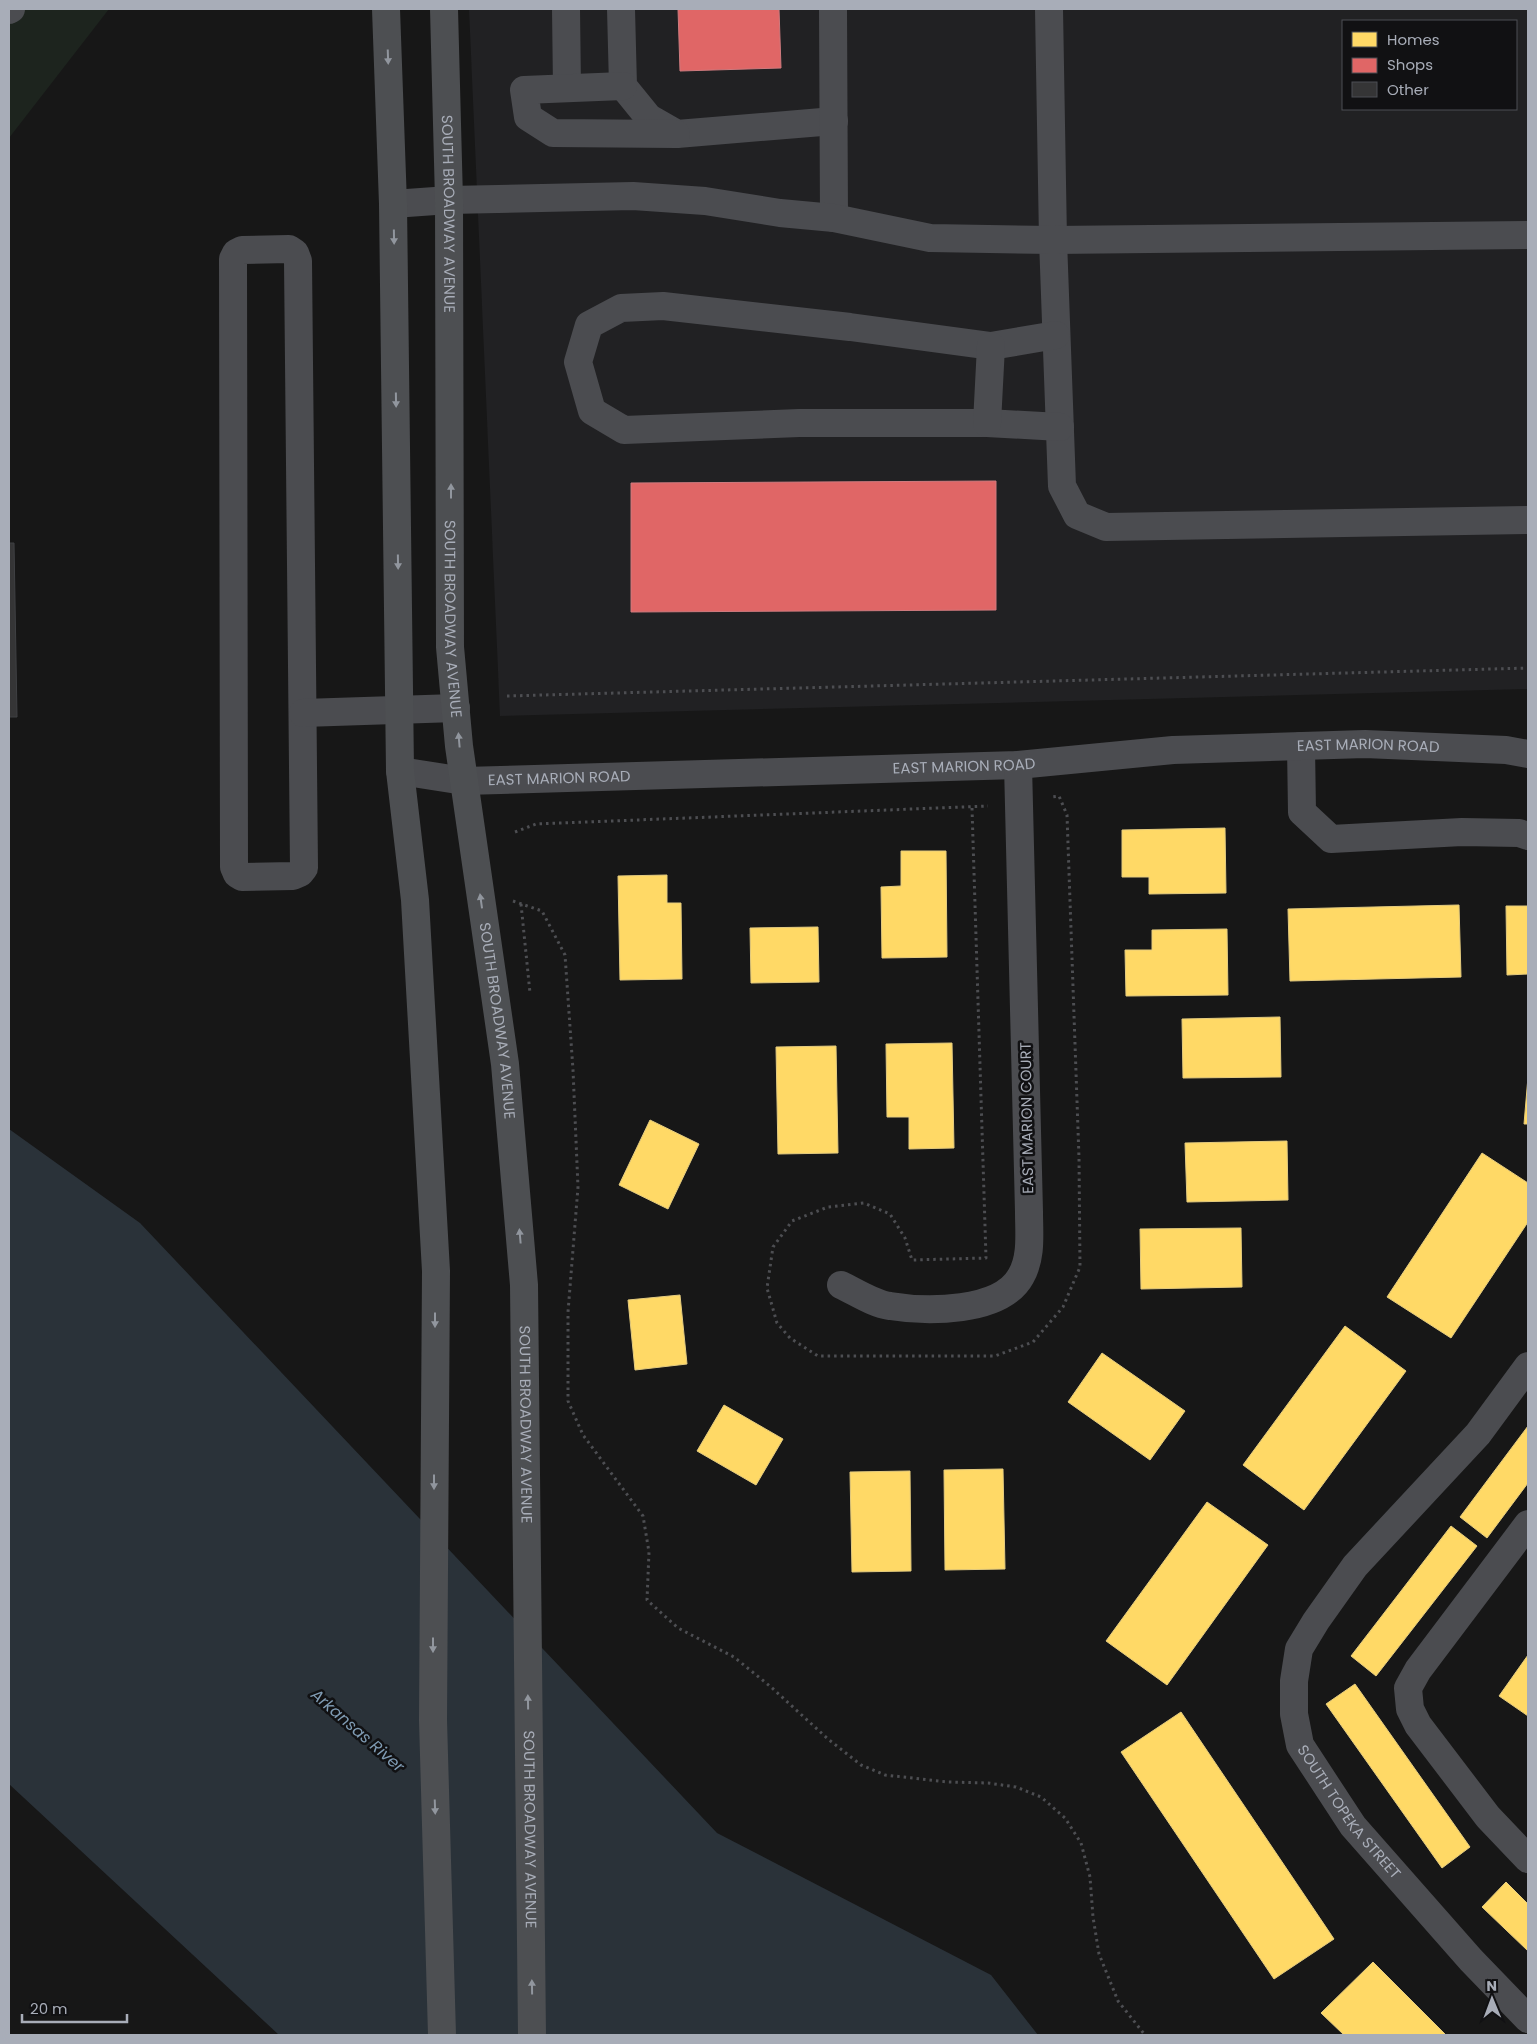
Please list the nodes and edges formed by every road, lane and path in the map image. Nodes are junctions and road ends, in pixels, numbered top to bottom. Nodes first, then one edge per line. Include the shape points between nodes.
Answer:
1 (386, 9) edge
2 (444, 9) edge
3 (566, 9) edge
4 (621, 9) edge
5 (834, 9) edge
6 (1049, 9) edge
7 (623, 86) junction
8 (567, 88) junction
9 (834, 121) junction
10 (677, 134) junction
11 (449, 200) junction
12 (393, 204) junction
13 (834, 218) junction
14 (1528, 235) edge
15 (1053, 240) junction
16 (1056, 335) junction
17 (991, 346) junction
18 (987, 424) junction
19 (1060, 427) junction
20 (1528, 520) edge
21 (1528, 668) edge
22 (507, 696) dead end
23 (456, 708) junction
24 (399, 710) junction
25 (303, 714) junction
26 (1301, 746) junction
27 (1528, 754) edge
28 (1018, 765) junction
29 (400, 771) junction
30 (464, 781) junction
31 (1019, 802) junction
32 (972, 808) junction
33 (515, 832) dead end
34 (1528, 836) edge
35 (521, 904) dead end
36 (841, 1285) dead end
37 (1528, 1366) edge
38 (1528, 1524) edge
39 (1528, 1859) edge
40 (1528, 2019) edge
41 (442, 2035) edge
42 (532, 2035) edge
43 (1145, 2035) edge

1 -> 12 main road
2 - 11 main road, SOUTH BROADWAY AVENUE
3 - 8 street
4 - 7 street
5 - 9 street
6 - 15 street
7 - 8 street
7 - 10 street via 649,118
8 - 10 street via 524,90 528,117 553,133
9 - 10 street
9 - 13 street
11 - 12 street
11 - 13 street via 633,196 706,201
23 -> 11 main road, SOUTH BROADWAY AVENUE via 450,647
12 -> 24 main road
13 - 15 street via 930,238
14 - 15 street
15 - 16 street
16 - 17 street
16 - 19 street
17 - 18 street
17 - 18 street via 663,306 621,308 589,325 578,362 592,411 624,430 800,423
18 - 19 street
19 - 20 street via 1062,486 1077,515 1106,527
21 - 22 path
23 - 24 street
30 -> 23 main road, SOUTH BROADWAY AVENUE
24 - 25 street
24 - 29 main road
25 - 25 street via 298,261 289,249 242,250 233,259 234,867 242,877 293,876 304,868
26 - 27 street, EAST MARION ROAD via 1365,744 1506,750
26 - 28 street, EAST MARION ROAD via 1173,750
26 - 34 street via 1302,812 1331,839 1462,832
28 - 30 street, EAST MARION ROAD
28 - 31 street, EAST MARION COURT
29 - 30 street, EAST MARION ROAD
29 -> 41 main road via 415,900 436,1271 433,1720
42 -> 30 main road, SOUTH BROADWAY AVENUE via 524,1285 504,1064
31 - 32 path
31 - 32 path via 1059,796 1067,815 1080,1267 1063,1307 1033,1342 995,1356 818,1356 790,1338 777,1323 767,1288 772,1247 792,1221 828,1207 864,1203 890,1214 905,1238 912,1260 986,1258
31 - 36 street, EAST MARION COURT via 1029,1212 1029,1255 1021,1277 1003,1295 985,1303 933,1310 888,1306
32 - 33 path via 536,824
35 - 43 path via 542,911 565,955 578,1186 568,1312 568,1400 584,1435 642,1516 649,1552 647,1600 678,1628 734,1657 828,1740 862,1765 885,1775 988,1783 1016,1787 1041,1796 1065,1818 1081,1843 1090,1878 1099,1954 1118,2001
37 - 40 street, SOUTH TOPEKA STREET via 1478,1434 1355,1566 1299,1650 1294,1680 1294,1714 1300,1745 1352,1826
38 - 39 street via 1418,1670 1408,1688 1410,1709 1418,1724 1488,1817

